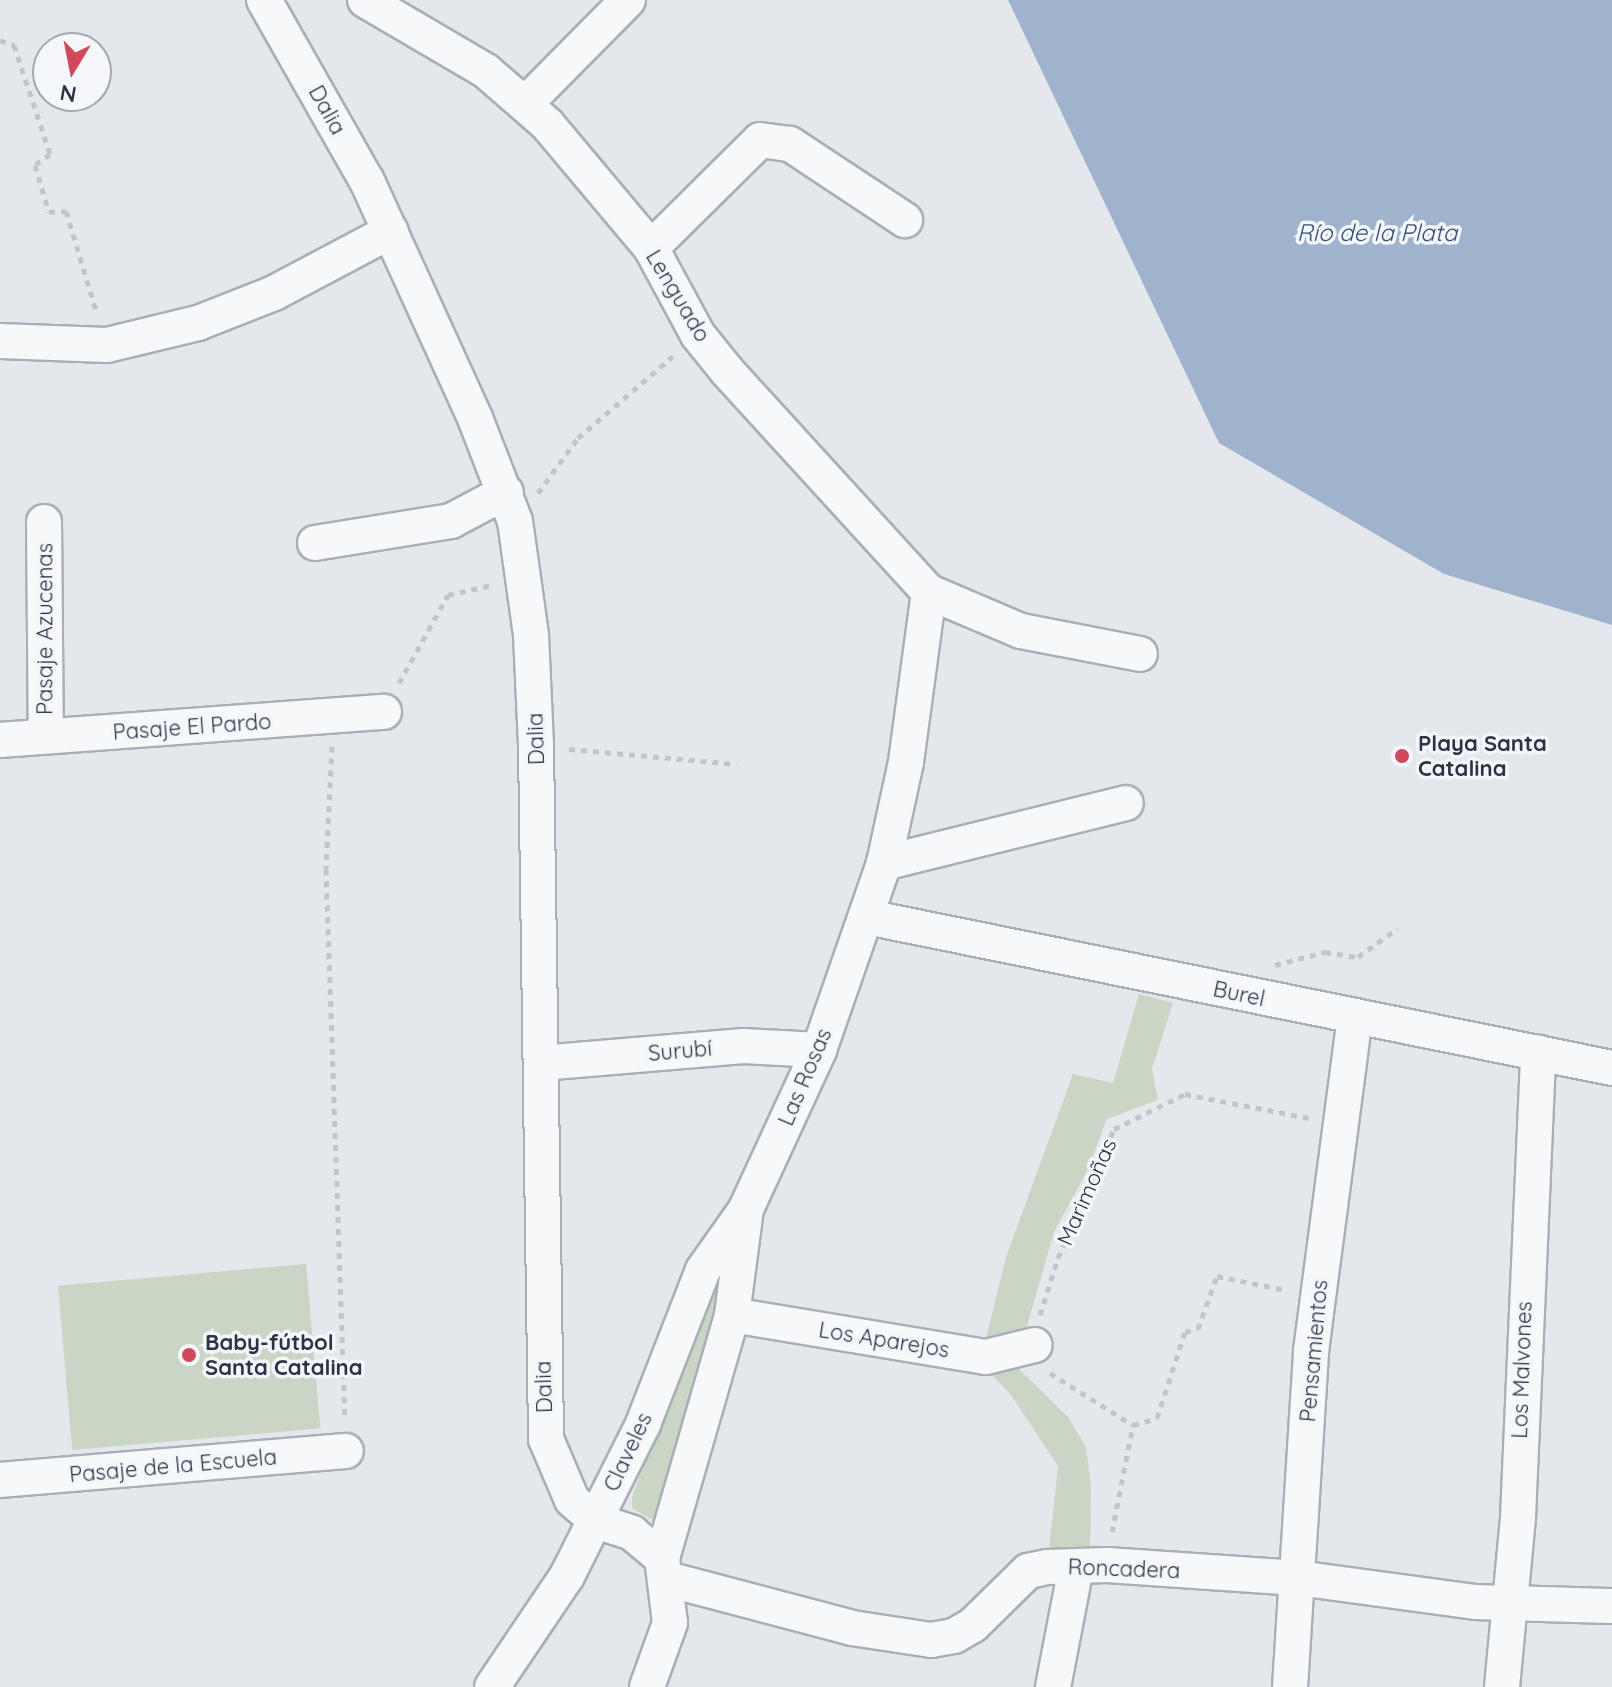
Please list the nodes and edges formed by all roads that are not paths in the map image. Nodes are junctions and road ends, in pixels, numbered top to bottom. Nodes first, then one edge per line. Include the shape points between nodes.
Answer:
1 (264, 0) edge
2 (365, 0) edge
3 (628, 0) edge
4 (526, 103) junction
5 (905, 220) dead end
6 (391, 231) junction
7 (651, 248) junction
8 (0, 341) edge
9 (511, 506) junction
10 (44, 522) dead end
11 (315, 543) dead end
12 (929, 592) junction
13 (1140, 654) dead end
14 (384, 712) road end
15 (46, 736) junction
16 (0, 740) edge
17 (1126, 803) dead end
18 (884, 863) junction
19 (867, 917) junction
20 (1355, 1018) junction
21 (819, 1050) junction
22 (1538, 1052) junction
23 (541, 1063) junction
24 (1612, 1068) edge
25 (746, 1209) junction
26 (732, 1315) junction
27 (1035, 1345) road end
28 (346, 1451) road end
29 (0, 1480) edge
30 (596, 1521) junction
31 (1076, 1567) junction
32 (664, 1568) junction
33 (1298, 1578) junction
34 (1512, 1605) junction
35 (1612, 1606) edge
36 (492, 1687) edge
37 (647, 1687) edge
38 (1053, 1687) edge
39 (1290, 1687) edge
40 (1502, 1687) edge

1 - 6 street, Dalia
2 - 4 street, Lenguado via 486,71
3 - 4 street
4 - 7 street, Lenguado
5 - 7 street via 790,144 760,140
6 - 8 street via 233,310 107,345
6 - 9 street, Dalia
7 - 12 street, Lenguado via 698,335
9 - 11 street
9 - 23 street, Dalia via 525,578 536,746
10 - 15 street, Pasaje Azucenas
12 - 13 street via 1021,631
12 - 18 street, Las Rosas via 906,762
14 - 15 street, Pasaje El Pardo
15 - 16 street, Pasaje El Pardo
17 - 18 street
18 - 19 street, Las Rosas
19 - 20 street, Burel
19 - 21 street, Las Rosas
20 - 22 street, Burel
20 - 33 street, Pensamientos via 1318,1296
21 - 23 street, Surubí via 743,1046
21 - 25 street, Las Rosas
22 - 24 street, Burel
22 - 34 street, Los Malvones
23 - 30 street, Dalia via 546,1439 561,1484
25 - 26 street, Las Rosas
25 - 30 street, Claveles via 703,1270 643,1424
26 - 27 street, Los Aparejos via 986,1357
26 - 32 street, Las Rosas
28 - 29 street, Pasaje de la Escuela
30 - 32 street via 632,1533
30 - 36 street, Claveles via 567,1576
31 - 32 street, Roncadera via 1028,1571 973,1625 931,1640 852,1628
31 - 33 street, Roncadera
31 - 38 street
32 - 37 street, Las Rosas via 670,1623
33 - 34 street, Roncadera
33 - 39 street, Pensamientos
34 - 35 street, Roncadera
34 - 40 street, Los Malvones

